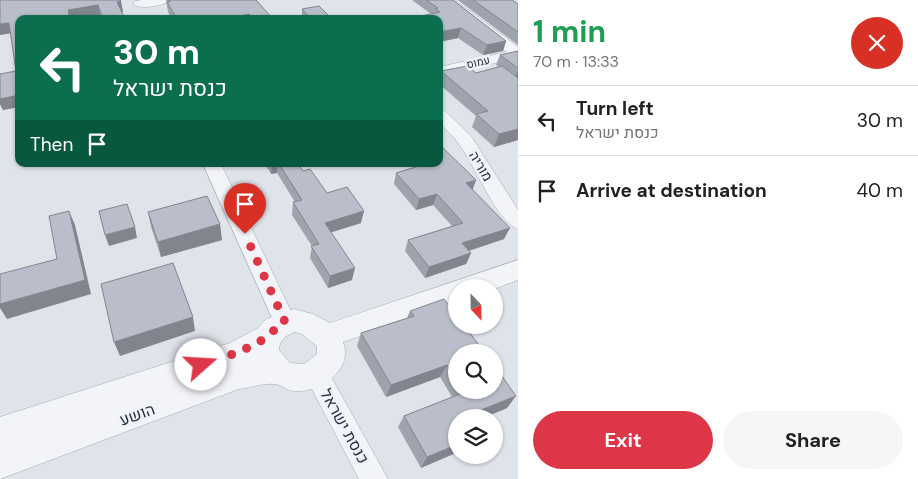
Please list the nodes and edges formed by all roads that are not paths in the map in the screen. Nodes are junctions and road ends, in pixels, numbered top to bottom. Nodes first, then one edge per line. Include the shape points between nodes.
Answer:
1 (165, 0) edge
2 (447, 0) edge
3 (138, 2) edge
4 (144, 15) edge
5 (518, 53) edge
6 (443, 70) edge
7 (443, 118) edge
8 (213, 167) edge
9 (518, 222) edge
10 (518, 270) edge
11 (492, 279) edge
12 (448, 294) edge
13 (276, 330) junction
14 (326, 336) junction
15 (276, 370) junction
16 (316, 374) junction
17 (0, 434) edge
18 (0, 464) edge
19 (374, 479) edge

1 - 3 street
2 - 5 street
3 - 4 street
5 - 6 street, עמוס
7 - 9 street, מוריה via 465,140
8 - 13 street
10 - 11 street
12 - 14 street
13 - 14 street via 294,320 312,324
13 - 15 street via 265,346 266,355
13 - 17 street, הושע via 238,353
14 - 16 street via 330,344 329,361
15 - 16 street via 296,378
15 - 18 street, הושע via 239,376
16 - 19 street, כנסת ישראל

